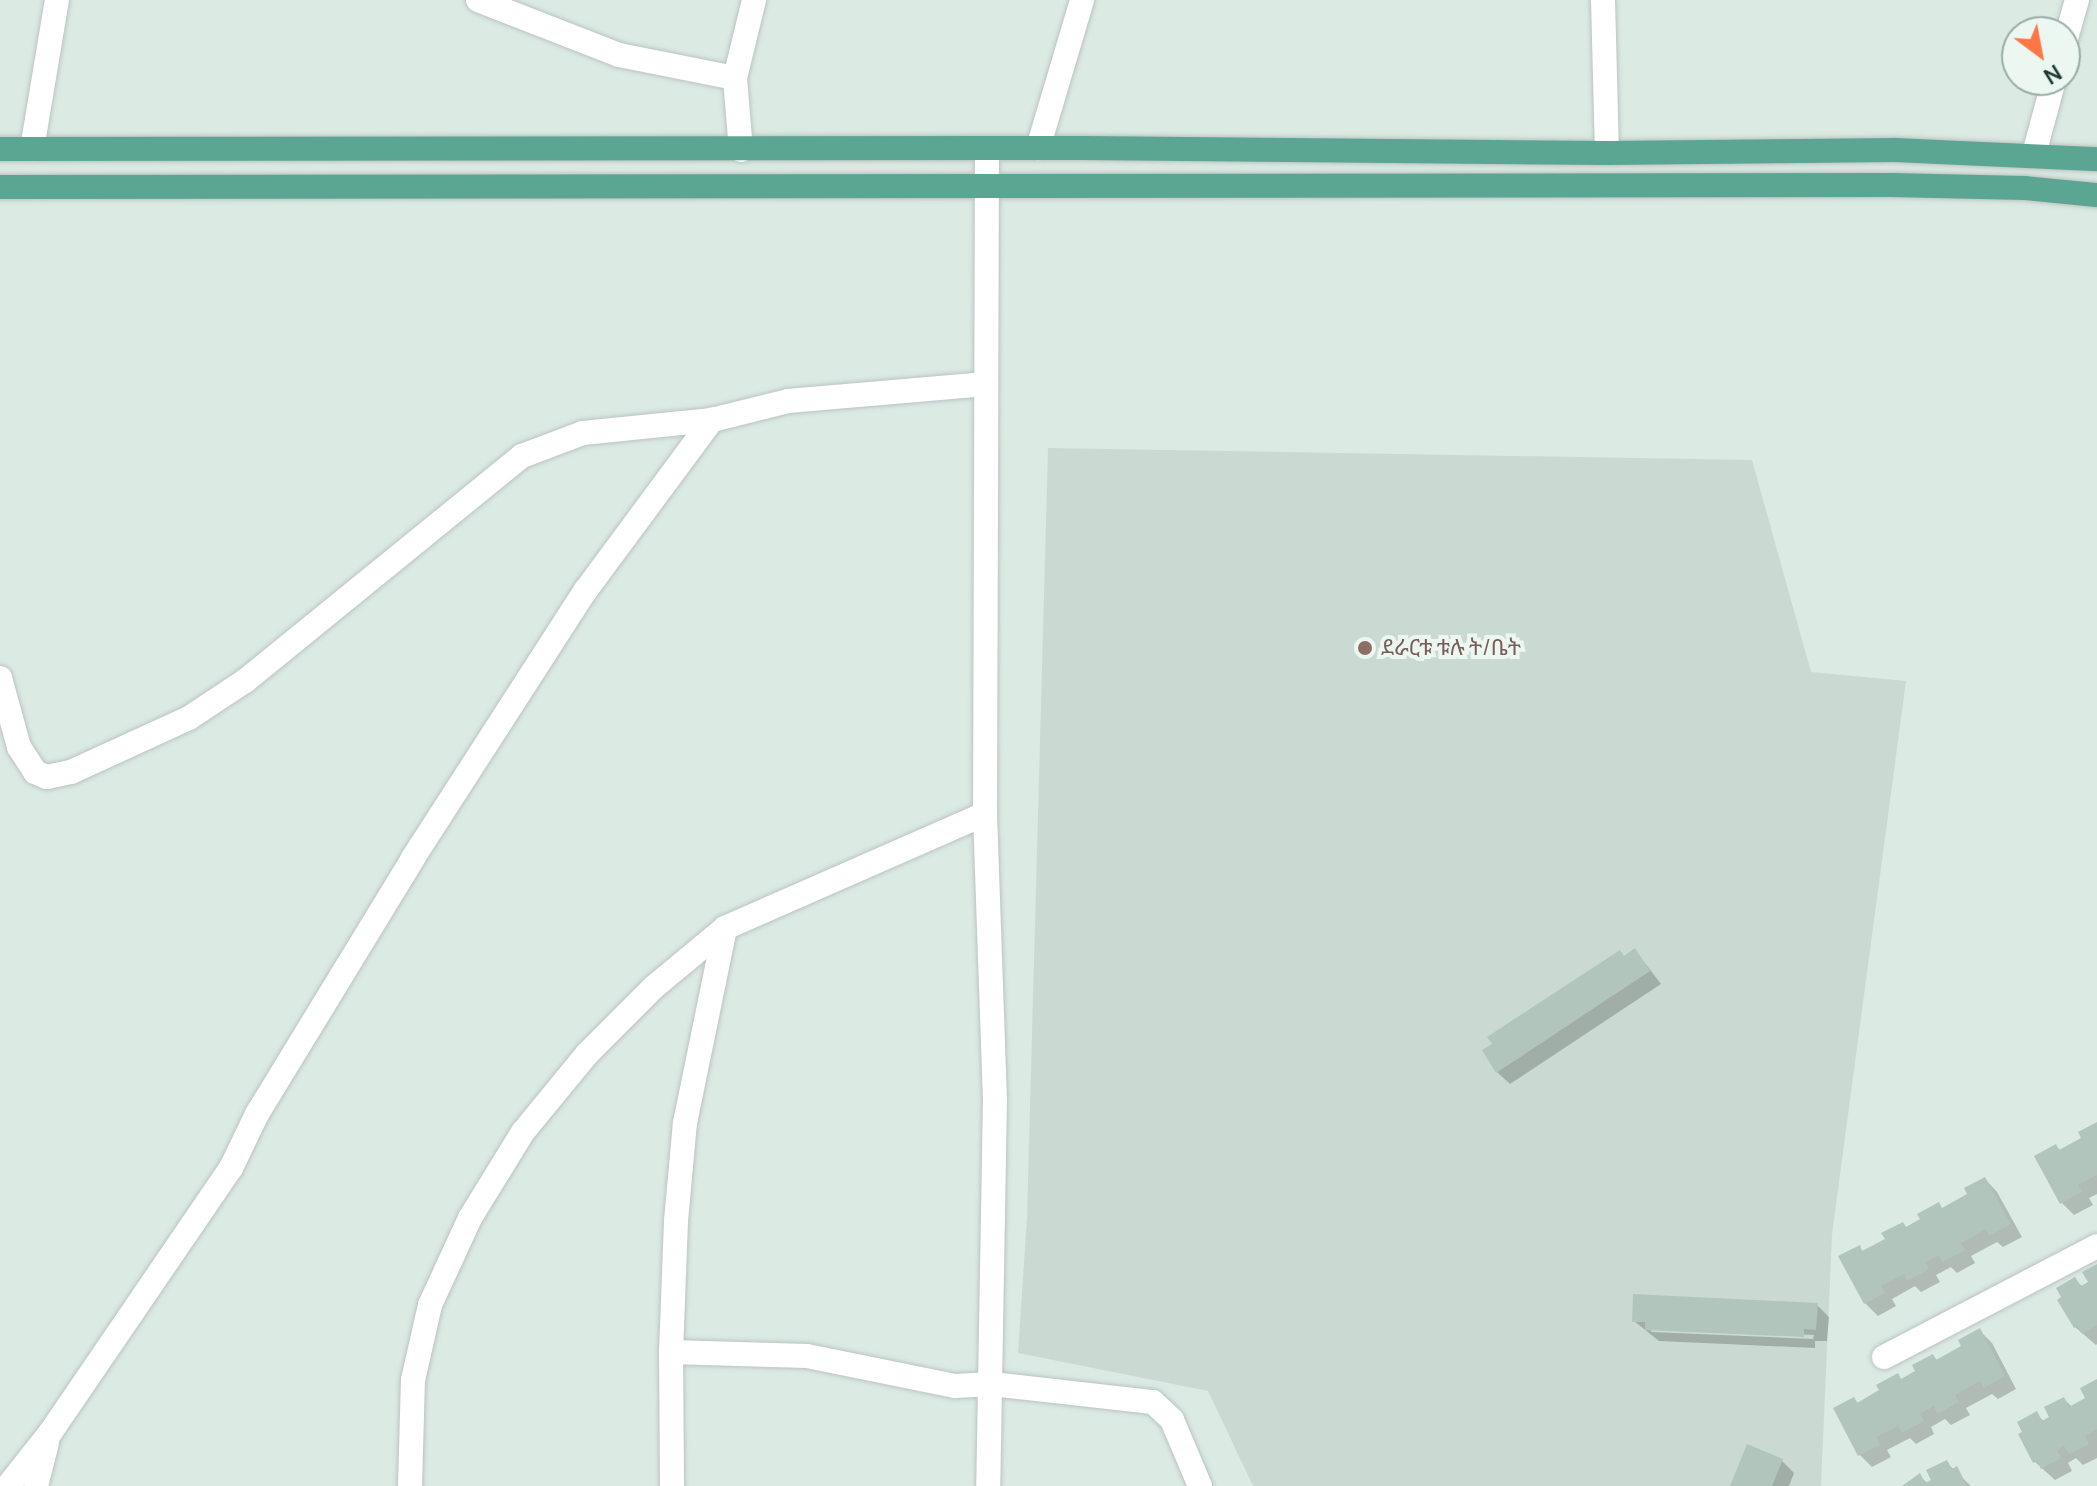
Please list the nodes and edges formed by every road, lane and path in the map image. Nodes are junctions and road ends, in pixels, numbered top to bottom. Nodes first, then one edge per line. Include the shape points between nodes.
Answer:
1 (57, 0) edge
2 (478, 0) edge
3 (754, 0) edge
4 (1082, 0) edge
5 (1603, 0) edge
6 (735, 78) junction
7 (2050, 96) edge
8 (987, 148) junction
9 (1038, 148) junction
10 (0, 149) edge
11 (32, 149) junction
12 (741, 150) junction
13 (1607, 153) junction
14 (2034, 154) junction
15 (2097, 159) edge
16 (989, 185) junction
17 (0, 187) edge
18 (2097, 195) edge
19 (986, 384) junction
20 (712, 420) junction
21 (0, 678) edge
22 (10, 751) edge
23 (985, 814) junction
24 (725, 928) junction
25 (2097, 1246) edge
26 (671, 1352) junction
27 (1884, 1357) dead end
28 (992, 1384) junction
29 (50, 1433) junction
30 (8, 1486) edge
31 (36, 1486) edge
32 (410, 1486) edge
33 (672, 1486) edge
34 (988, 1486) edge
35 (1200, 1486) edge

1 - 11 street
2 - 6 street via 619,55
3 - 6 street
4 - 9 street
5 - 13 street
6 - 12 street
7 - 14 street
8 - 9 main road
8 - 12 main road
8 - 16 street
9 - 13 main road
10 - 11 main road
11 - 12 main road
13 - 14 main road
14 - 15 main road
16 - 17 main road
16 - 18 main road via 1891,185
16 - 19 street
19 - 20 street via 788,401
19 - 23 street
20 - 22 street via 583,433 522,456 245,681 189,718 71,772 47,777
20 - 29 street via 586,590 413,858 257,1114 231,1168
21 - 22 street
23 - 24 street
23 - 28 street via 995,1099
24 - 26 street via 685,1123
24 - 32 street via 654,987 587,1054 523,1132 470,1218 430,1305 413,1380
25 - 27 street
26 - 28 street via 807,1356 945,1384
26 - 33 street
28 - 34 street
28 - 35 street via 1153,1402 1172,1420
29 - 30 street
29 - 31 street

